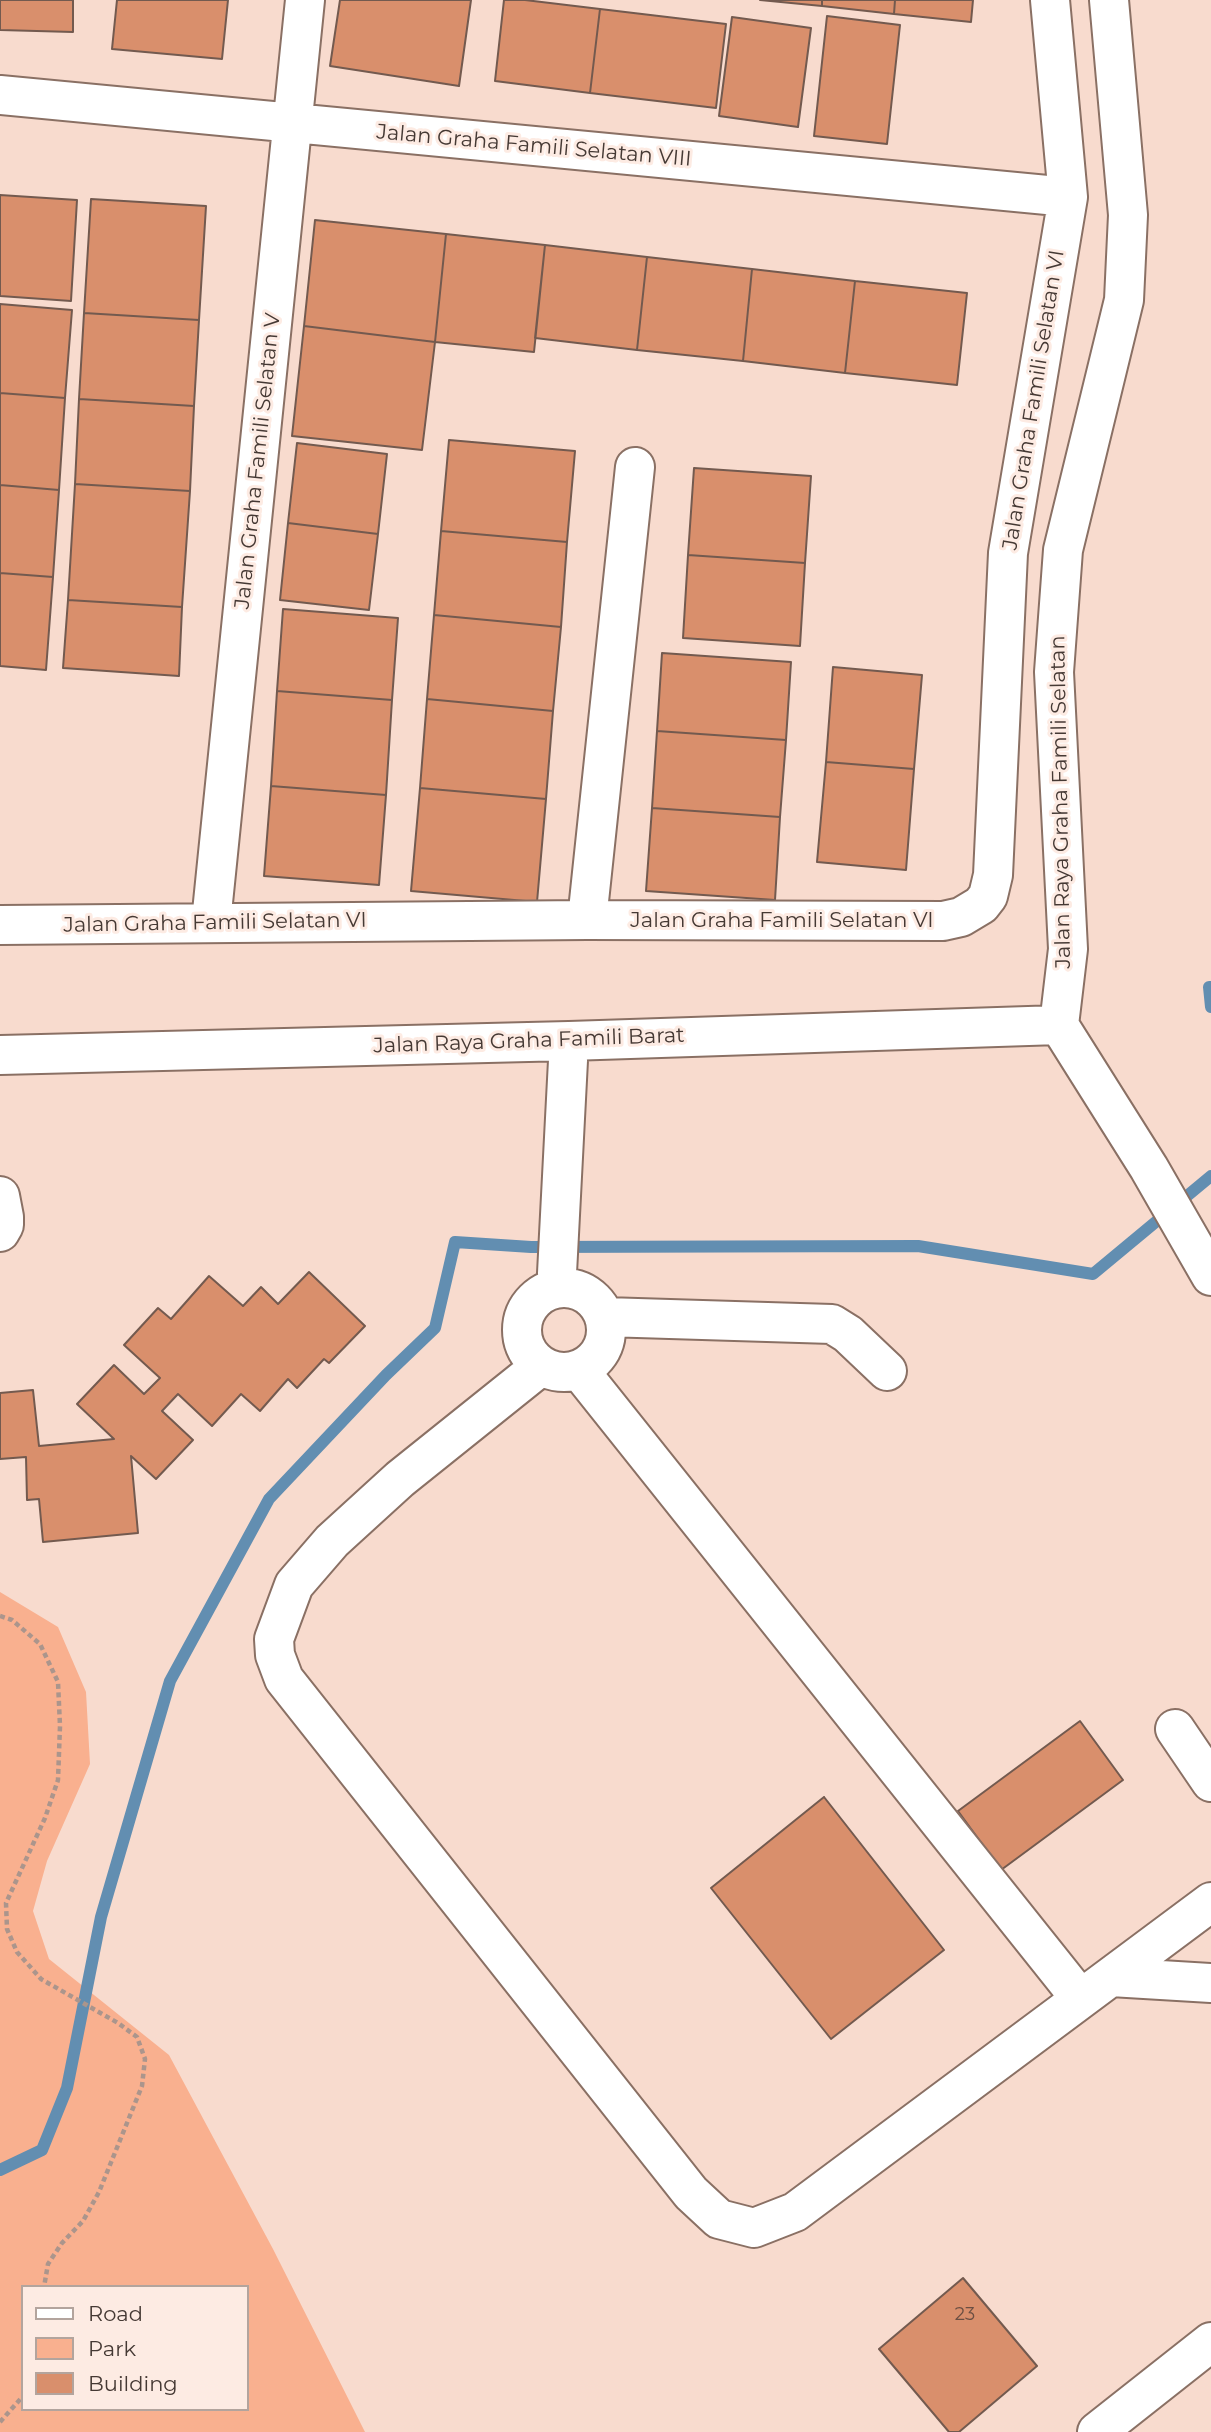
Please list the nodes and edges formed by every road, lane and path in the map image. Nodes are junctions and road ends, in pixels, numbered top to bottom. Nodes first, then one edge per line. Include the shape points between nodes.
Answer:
1 (305, 0) edge
2 (1050, 0) edge
3 (1109, 0) edge
4 (0, 95) edge
5 (292, 123) junction
6 (1068, 197) junction
7 (635, 467) dead end
8 (587, 920) junction
9 (211, 922) junction
10 (0, 925) edge
11 (1059, 1025) junction
12 (569, 1041) junction
13 (0, 1055) edge
14 (0, 1196) edge
15 (0, 1232) edge
16 (1207, 1267) edge
17 (558, 1280) junction
18 (605, 1317) junction
19 (541, 1366) junction
20 (579, 1370) junction
21 (887, 1371) dead end
22 (0, 1616) edge
23 (1175, 1729) dead end
24 (1211, 1782) edge
25 (1211, 1902) edge
26 (1211, 1983) edge
27 (1096, 1987) junction
28 (44, 2285) edge
29 (1211, 2342) edge
30 (21, 2398) edge
31 (0, 2422) edge
32 (1097, 2432) edge

1 - 5 street, Jalan Graha Famili Selatan V
2 - 6 street, Jalan Graha Famili Selatan VI
3 - 11 street, Jalan Raya Graha Famili Selatan via 1128,215 1124,300 1063,550 1055,672 1068,949
4 - 5 street, Jalan Graha Famili Selatan VIII
5 - 6 street, Jalan Graha Famili Selatan VIII
5 - 9 street, Jalan Graha Famili Selatan V
6 - 8 street, Jalan Graha Famili Selatan VI via 1008,553 993,874 988,896 961,917 943,921
7 - 8 street
8 - 9 street, Jalan Graha Famili Selatan VI
9 - 10 street, Jalan Graha Famili Selatan VI
11 - 12 street, Jalan Raya Graha Famili Barat
11 - 16 street
12 - 13 street, Jalan Raya Graha Famili Barat
12 - 17 street
14 - 15 street via 4,1217
17 - 18 street via 594,1300
17 - 19 street via 525,1311 520,1331 527,1351
18 - 20 street via 606,1338 597,1357
18 - 21 street via 832,1324
19 - 20 street via 560,1373
19 - 27 street via 400,1479 332,1541 294,1585 274,1639 275,1655 284,1679 691,2193 719,2219 754,2228 795,2212
20 - 27 street
22 - 28 path via 12,1620 40,1644 58,1682 58,1780 46,1818 6,1903 7,1929 17,1952 41,1979 137,2037 145,2059 142,2086 99,2192 83,2221 48,2264
23 - 24 street
25 - 27 street
26 - 27 street
29 - 32 street
30 - 31 path

